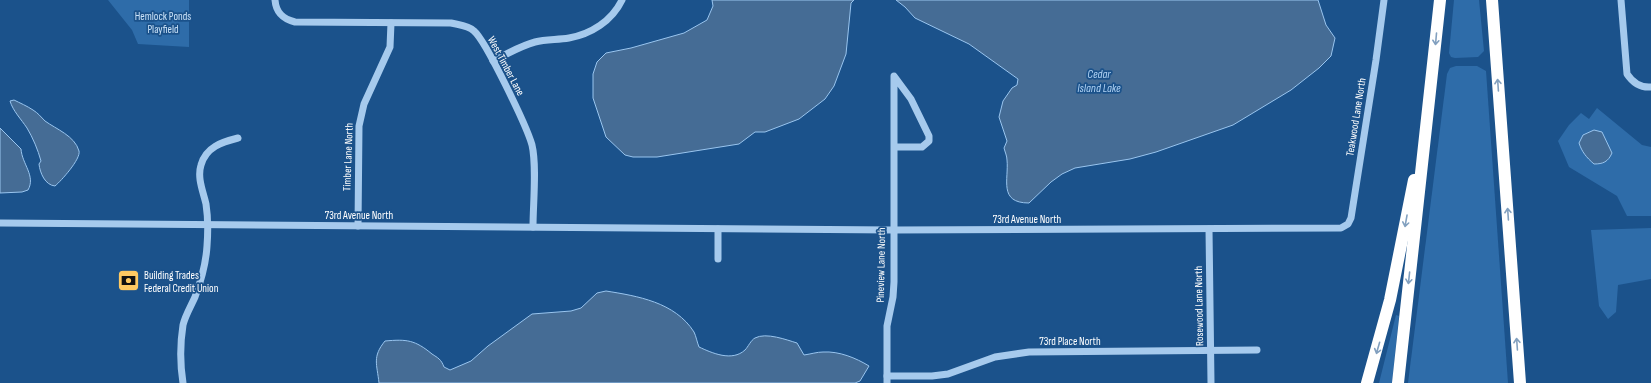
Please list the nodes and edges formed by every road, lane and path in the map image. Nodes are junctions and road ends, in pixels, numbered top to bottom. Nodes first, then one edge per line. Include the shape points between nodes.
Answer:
1 (275, 0) edge
2 (622, 0) edge
3 (1384, 0) edge
4 (1440, 0) edge
5 (1492, 0) edge
6 (1621, 0) edge
7 (391, 23) junction
8 (493, 61) junction
9 (1651, 88) edge
10 (1428, 114) junction
11 (238, 138) dead end
12 (894, 147) junction
13 (0, 223) edge
14 (207, 225) junction
15 (358, 226) junction
16 (533, 227) junction
17 (718, 228) junction
18 (1336, 228) joint
19 (1209, 229) junction
20 (893, 230) junction
21 (718, 259) dead end
22 (1257, 350) dead end
23 (1211, 351) junction
24 (887, 379) edge
25 (183, 383) edge
26 (1211, 383) edge
27 (1368, 383) edge
28 (1398, 383) edge
29 (1520, 383) edge

1 - 7 street, West Timber Lane via 280,15 295,22
2 - 8 street via 602,24 581,36 528,44
3 - 18 street, Teakwood Lane North via 1351,218 1345,227
4 -> 10 highway
29 -> 5 highway
6 - 9 street via 1627,74 1639,86
7 - 8 street, West Timber Lane via 451,23 466,26 477,34
7 - 15 street, Timber Lane North via 390,47 364,104 359,126
8 - 16 street, West Timber Lane via 532,145
10 -> 27 highway via 1397,269
10 -> 28 highway
11 - 14 street via 221,142 207,154 201,164 199,174
12 - 12 street, Pineview Lane North via 922,147 929,141 930,136 911,99 894,76
12 - 20 street, Pineview Lane North
13 - 14 street, 73rd Avenue North
14 - 15 street, 73rd Avenue North
14 - 25 street via 203,269 184,324 180,354
15 - 16 street, 73rd Avenue North
16 - 17 street, 73rd Avenue North
17 - 20 street, 73rd Avenue North
17 - 21 street
18 - 19 street, 73rd Avenue North
19 - 20 street, 73rd Avenue North
19 - 23 street, Rosewood Lane North
20 - 24 street, Pineview Lane North via 894,282 887,326
22 - 23 street, 73rd Place North
23 - 24 street, 73rd Place North via 1029,352 995,357 948,374
23 - 26 street, Rosewood Lane North

